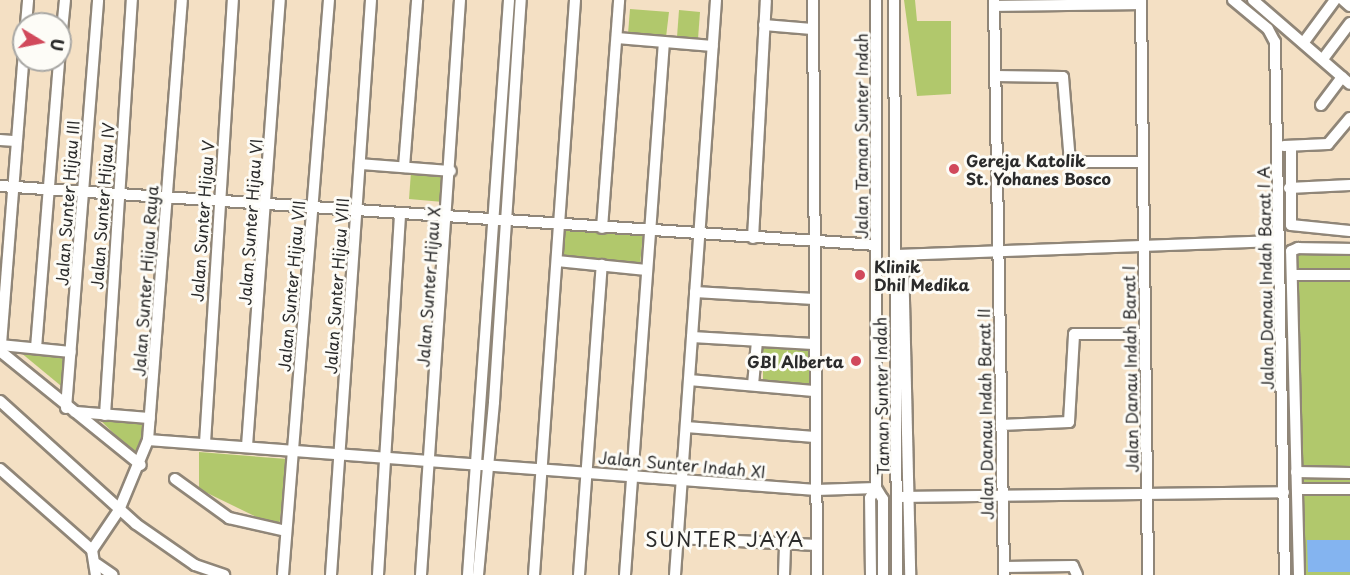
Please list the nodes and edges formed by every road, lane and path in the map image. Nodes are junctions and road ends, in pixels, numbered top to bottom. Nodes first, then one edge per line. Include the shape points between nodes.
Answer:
1 (98, 0) edge
2 (132, 0) edge
3 (182, 0) edge
4 (233, 0) edge
5 (280, 0) edge
6 (328, 0) edge
7 (371, 0) edge
8 (417, 0) edge
9 (460, 0) edge
10 (509, 0) edge
11 (521, 0) edge
12 (575, 0) edge
13 (619, 0) edge
14 (716, 0) edge
15 (766, 0) edge
16 (813, 0) edge
17 (876, 0) edge
18 (894, 0) edge
19 (1233, 0) edge
20 (1253, 0) edge
21 (1335, 0) edge
22 (1343, 0) edge
23 (1057, 1) edge
24 (1141, 2) edge
25 (994, 3) edge
26 (1350, 6) edge
27 (1350, 23) edge
28 (764, 25) junction
29 (812, 29) junction
30 (617, 38) junction
31 (664, 42) junction
32 (1304, 42) junction
33 (713, 46) junction
34 (1323, 59) junction
35 (22, 72) edge
36 (58, 72) edge
37 (995, 76) junction
38 (1347, 77) edge
39 (1322, 105) dead end
40 (1350, 118) edge
41 (0, 140) edge
42 (16, 141) junction
43 (1277, 146) junction
44 (1291, 146) junction
45 (1142, 162) junction
46 (360, 164) junction
47 (404, 167) junction
48 (451, 171) junction
49 (1350, 184) edge
50 (0, 186) edge
51 (13, 187) junction
52 (1289, 188) junction
53 (47, 189) junction
54 (82, 191) junction
55 (118, 194) junction
56 (167, 197) junction
57 (218, 201) junction
58 (267, 205) junction
59 (313, 208) junction
60 (355, 211) junction
61 (400, 214) junction
62 (447, 217) junction
63 (495, 221) junction
64 (507, 221) junction
65 (560, 225) junction
66 (602, 228) junction
67 (650, 231) junction
68 (1350, 231) edge
69 (699, 235) junction
70 (753, 238) junction
71 (813, 241) junction
72 (1279, 242) junction
73 (876, 245) junction
74 (1143, 246) junction
75 (996, 249) junction
76 (1350, 249) edge
77 (899, 255) junction
78 (557, 261) junction
79 (602, 265) junction
80 (647, 270) junction
81 (1292, 275) junction
82 (1350, 275) edge
83 (695, 292) junction
84 (814, 299) junction
85 (1144, 334) junction
86 (692, 337) junction
87 (757, 341) junction
88 (1287, 341) junction
89 (813, 344) junction
90 (0, 347) edge
91 (36, 348) junction
92 (71, 352) junction
93 (689, 380) junction
94 (753, 385) junction
95 (814, 391) junction
96 (0, 401) edge
97 (70, 410) junction
98 (105, 415) junction
99 (150, 418) junction
100 (1001, 425) junction
101 (686, 427) junction
102 (815, 437) junction
103 (148, 440) junction
104 (205, 443) junction
105 (247, 446) junction
106 (291, 449) junction
107 (339, 453) junction
108 (385, 456) junction
109 (431, 459) junction
110 (482, 463) junction
111 (141, 465) junction
112 (542, 468) junction
113 (0, 469) edge
114 (587, 471) junction
115 (1296, 472) junction
116 (1350, 473) edge
117 (632, 475) junction
118 (175, 479) dead end
119 (682, 480) junction
120 (876, 488) junction
121 (1297, 489) junction
122 (1350, 489) edge
123 (816, 490) junction
124 (1284, 492) junction
125 (1002, 493) junction
126 (1148, 493) junction
127 (903, 497) junction
128 (120, 510) junction
129 (286, 531) junction
130 (678, 538) junction
131 (785, 543) junction
132 (817, 545) junction
133 (92, 550) junction
134 (97, 570) edge
135 (1004, 571) edge
136 (113, 575) edge
137 (224, 575) edge
138 (283, 575) edge
139 (331, 575) edge
140 (378, 575) edge
141 (422, 575) edge
142 (468, 575) edge
143 (478, 575) edge
144 (534, 575) edge
145 (579, 575) edge
146 (625, 575) edge
147 (675, 575) edge
148 (784, 575) edge
149 (817, 575) edge
150 (871, 575) edge
151 (883, 575) edge
152 (897, 575) edge
153 (910, 575) edge
154 (1077, 575) edge
155 (1148, 575) edge
156 (1285, 575) edge
157 (1299, 575) edge

1 - 54 street, Jalan Sunter Hijau III
2 - 55 street, Jalan Sunter Hijau IV
3 - 56 street, Jalan Sunter Hijau Raya
4 - 57 street, Jalan Sunter Hijau V
5 - 58 street, Jalan Sunter Hijau VI
6 - 59 street, Jalan Sunter Hijau VII
7 - 46 street, Jalan Sunter Hijau VIII
8 - 47 street
9 - 48 street, Jalan Sunter Hijau X
10 - 63 street
11 - 64 street
12 - 65 street
13 - 30 street
14 - 33 street
15 - 28 street
16 - 29 street
17 - 73 street, Jalan Taman Sunter Indah
18 - 77 street, Taman Sunter Indah
19 - 43 street, Jalan Danau Indah Barat I A via 1274,37
20 - 32 street
21 - 32 street
22 - 26 street
23 - 24 street
23 - 25 street
24 - 45 street, Jalan Danau Indah Barat I
25 - 37 street, Jalan Danau Indah Barat II
27 - 34 street
28 - 29 street
28 - 70 street
29 - 71 street
30 - 31 street
30 - 66 street
31 - 33 street
31 - 67 street
32 - 34 street
33 - 69 street
34 - 38 street
35 - 42 street
36 - 53 street
37 - 45 street via 1063,77 1070,162
37 - 75 street, Jalan Danau Indah Barat II
38 - 39 street
40 - 44 street via 1328,144
41 - 42 street
42 - 51 street
43 - 44 street
43 - 72 street, Jalan Danau Indah Barat I A
44 - 52 street
45 - 74 street, Jalan Danau Indah Barat I
46 - 47 street
46 - 60 street, Jalan Sunter Hijau VIII
47 - 48 street
48 - 62 street, Jalan Sunter Hijau X
49 - 52 street
50 - 51 street
51 - 53 street
51 - 90 street
52 - 68 street via 1292,226
53 - 54 street
53 - 91 street
54 - 55 street
54 - 92 street, Jalan Sunter Hijau III
55 - 56 street
55 - 98 street, Jalan Sunter Hijau IV
56 - 57 street
56 - 99 street, Jalan Sunter Hijau Raya
57 - 58 street
57 - 104 street, Jalan Sunter Hijau V
58 - 59 street
58 - 105 street, Jalan Sunter Hijau VI
59 - 60 street
59 - 106 street, Jalan Sunter Hijau VII
60 - 61 street
60 - 107 street, Jalan Sunter Hijau VIII
61 - 62 street
61 - 108 street
62 - 63 street
62 - 109 street, Jalan Sunter Hijau X
63 - 64 street
63 - 110 street
64 - 65 street
64 - 110 street
65 - 66 street
65 - 78 street
66 - 67 street
67 - 69 street
67 - 80 street
69 - 70 street
69 - 83 street
70 - 71 street
71 - 73 street
71 - 84 street
72 - 74 street
72 - 88 street, Jalan Danau Indah Barat I A
73 - 120 street, Jalan Taman Sunter Indah
74 - 75 street
74 - 85 street, Jalan Danau Indah Barat I
75 - 77 street
75 - 100 street, Jalan Danau Indah Barat II
76 - 81 street via 1295,248
77 - 127 street, Taman Sunter Indah
78 - 79 street
78 - 112 street
79 - 80 street
79 - 114 street
80 - 117 street
81 - 82 street
81 - 88 street
83 - 84 street
83 - 86 street
84 - 89 street
85 - 100 street via 1074,334 1069,422
85 - 126 street, Jalan Danau Indah Barat I
86 - 87 street
86 - 93 street
87 - 89 street
87 - 94 street
88 - 115 street
88 - 124 street, Jalan Danau Indah Barat I A
89 - 95 street
90 - 91 street
90 - 97 street
91 - 92 street
92 - 97 street, Jalan Sunter Hijau III
93 - 94 street
93 - 101 street
94 - 95 street
95 - 102 street
96 - 128 street
97 - 98 street
97 - 111 street
98 - 99 street
99 - 103 street, Jalan Sunter Hijau Raya
100 - 125 street, Jalan Danau Indah Barat II
101 - 102 street
101 - 119 street
102 - 123 street
103 - 104 street, Jalan Sunter Indah XI
103 - 111 street, Jalan Sunter Hijau Raya
104 - 105 street, Jalan Sunter Indah XI
105 - 106 street, Jalan Sunter Indah XI
106 - 107 street, Jalan Sunter Indah XI
106 - 129 street, Jalan Sunter Hijau VII
107 - 108 street, Jalan Sunter Indah XI
107 - 139 street, Jalan Sunter Hijau VIII
108 - 109 street, Jalan Sunter Indah XI
108 - 140 street
109 - 110 street, Jalan Sunter Indah XI
109 - 141 street, Jalan Sunter Hijau X
110 - 112 street, Jalan Sunter Indah XI
110 - 142 street
110 - 143 street
111 - 128 street, Jalan Sunter Hijau Raya
112 - 114 street, Jalan Sunter Indah XI
112 - 144 street
113 - 133 street
114 - 117 street, Jalan Sunter Indah XI
114 - 145 street
115 - 116 street
115 - 121 street
117 - 119 street, Jalan Sunter Indah XI
117 - 146 street
118 - 129 street via 229,518
119 - 123 street, Jalan Sunter Indah XI
119 - 130 street
120 - 123 street, Jalan Sunter Indah XI
120 - 150 street, Jalan Taman Sunter Indah via 870,498
120 - 151 street, Jalan Taman Sunter Indah via 883,499
121 - 122 street
121 - 157 street
123 - 132 street
124 - 126 street
124 - 156 street, Jalan Danau Indah Barat I A
125 - 126 street
125 - 127 street
125 - 135 street, Jalan Danau Indah Barat II
126 - 155 street, Jalan Danau Indah Barat I
127 - 152 street, Taman Sunter Indah
127 - 153 street
128 - 133 street, Jalan Sunter Hijau Raya
128 - 137 street via 195,565
129 - 138 street, Jalan Sunter Hijau VII
130 - 131 street
130 - 147 street
131 - 132 street
131 - 148 street
132 - 149 street
133 - 134 street
134 - 136 street
135 - 154 street via 1073,566

